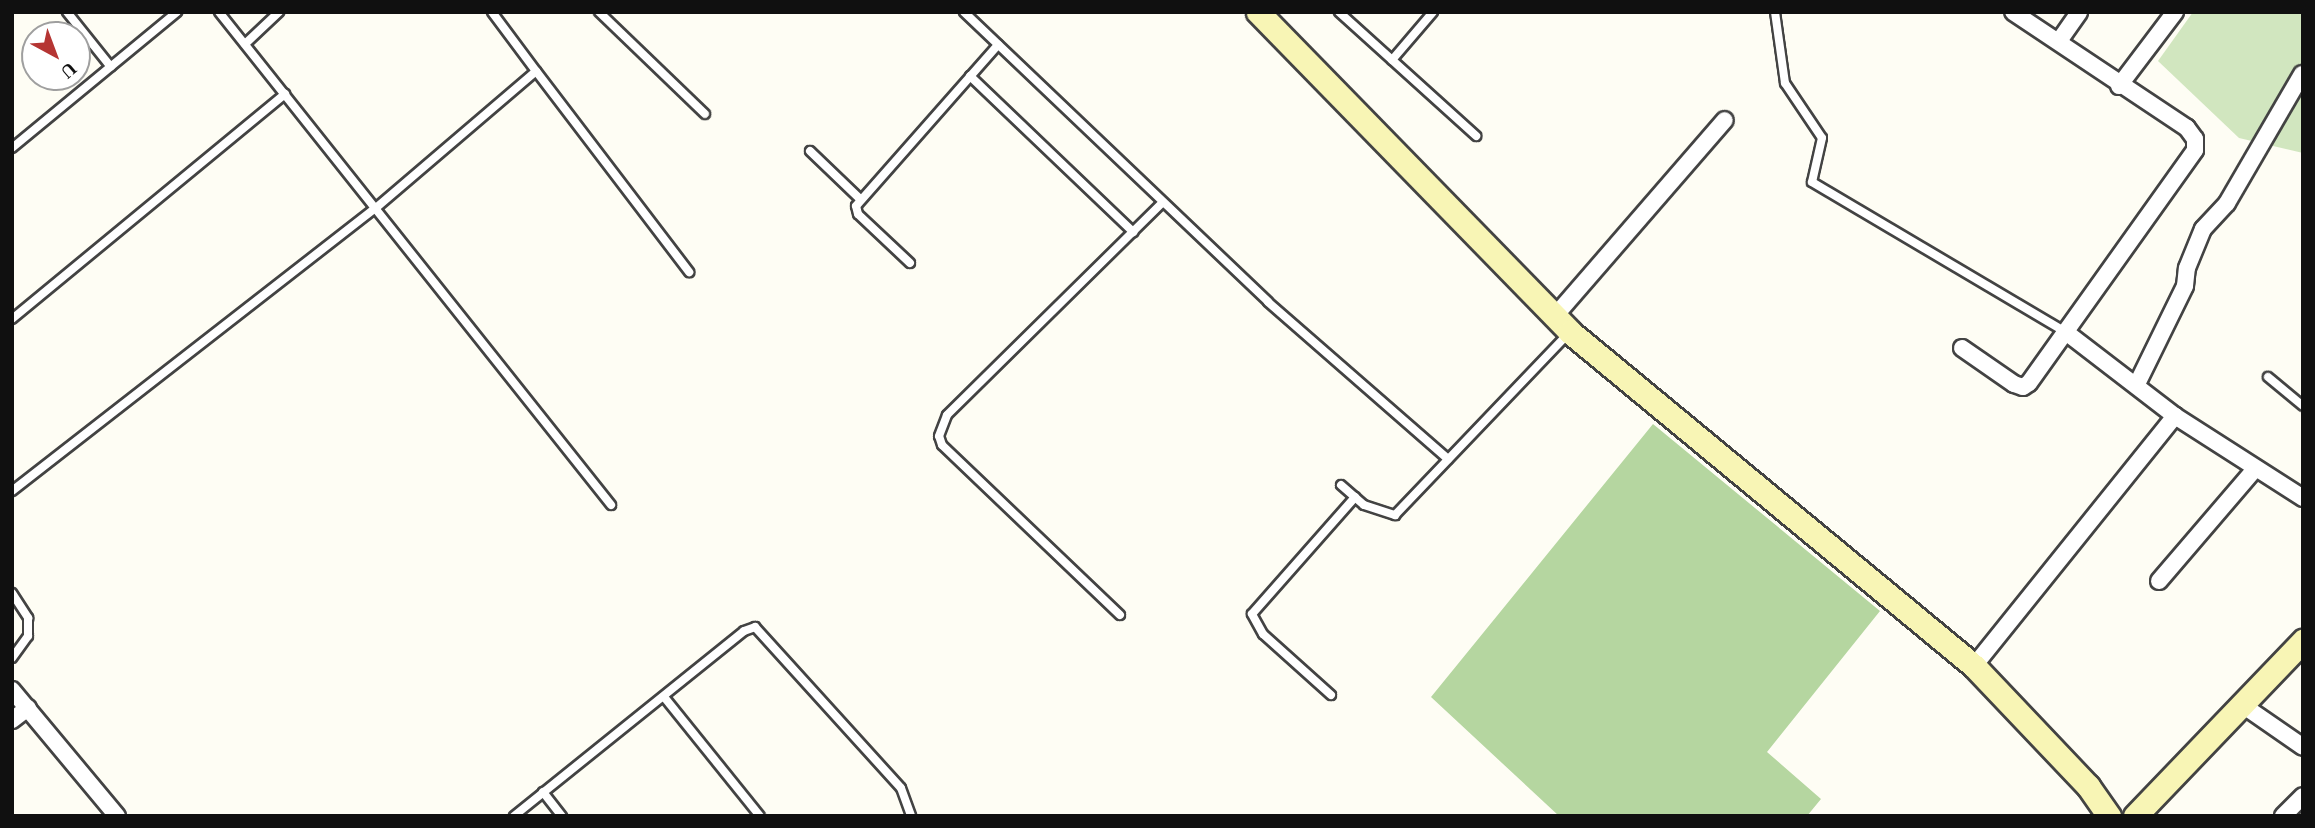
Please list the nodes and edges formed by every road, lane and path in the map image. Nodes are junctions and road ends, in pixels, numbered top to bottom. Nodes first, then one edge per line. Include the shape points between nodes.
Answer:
1 (67, 12) edge
2 (177, 12) edge
3 (219, 12) edge
4 (279, 12) edge
5 (492, 12) edge
6 (599, 12) edge
7 (964, 12) edge
8 (1258, 12) edge
9 (1339, 12) edge
10 (1433, 12) edge
11 (1775, 12) edge
12 (2013, 12) edge
13 (2079, 12) edge
14 (2175, 12) edge
15 (2059, 41) junction
16 (245, 44) junction
17 (998, 45) junction
18 (1392, 60) junction
19 (111, 67) junction
20 (536, 71) junction
21 (2302, 74) edge
22 (970, 76) junction
23 (2119, 86) junction
24 (285, 94) junction
25 (705, 114) dead end
26 (1724, 120) dead end
27 (1476, 136) dead end
28 (12, 149) edge
29 (810, 151) dead end
30 (860, 199) junction
31 (1163, 202) junction
32 (377, 207) junction
33 (1133, 232) junction
34 (910, 263) dead end
35 (689, 272) dead end
36 (12, 319) edge
37 (1562, 324) junction
38 (2067, 333) junction
39 (1962, 348) dead end
40 (2269, 377) dead end
41 (2137, 384) junction
42 (2303, 407) edge
43 (2175, 416) junction
44 (1448, 459) junction
45 (2254, 470) junction
46 (1341, 485) dead end
47 (12, 491) edge
48 (1354, 497) junction
49 (2303, 498) edge
50 (611, 505) dead end
51 (2159, 581) dead end
52 (12, 593) edge
53 (1120, 615) dead end
54 (2303, 641) edge
55 (12, 658) edge
56 (1973, 666) junction
57 (12, 690) edge
58 (1331, 695) dead end
59 (665, 698) junction
60 (2241, 704) junction
61 (28, 708) junction
62 (12, 720) edge
63 (2303, 747) edge
64 (543, 792) junction
65 (2303, 796) edge
66 (117, 816) edge
67 (514, 816) edge
68 (562, 816) edge
69 (760, 816) edge
70 (911, 816) edge
71 (2109, 816) edge
72 (2135, 816) edge
73 (2283, 816) edge

1 - 19 lane
2 - 19 lane
3 - 16 lane
4 - 16 lane
5 - 20 lane
6 - 25 lane
7 - 17 lane
8 - 37 street
9 - 18 lane
10 - 18 lane
11 - 38 lane via 1785,83 1822,138 1812,182
12 - 15 street
13 - 15 street
14 - 23 street
15 - 23 street
16 - 24 lane
17 - 22 lane
17 - 31 lane
18 - 27 lane
19 - 28 lane
20 - 32 lane
20 - 35 lane
21 - 41 street via 2227,203 2203,229 2187,268 2185,286
22 - 30 lane
22 - 33 lane
23 - 38 street via 2187,128 2195,139 2195,150
24 - 32 lane
24 - 36 lane
26 - 37 street
29 - 30 lane
30 - 34 lane via 858,214
31 - 33 lane
31 - 44 lane via 1268,302
32 - 47 lane
32 - 50 lane
33 - 53 lane via 947,415 939,436 942,445
37 - 44 lane
37 - 56 street
38 - 39 street via 2023,387
38 - 41 street
40 - 42 lane
41 - 43 street
43 - 45 street
43 - 56 street
44 - 48 lane via 1395,515 1388,516
45 - 49 street
45 - 51 street
46 - 48 lane
48 - 58 lane via 1252,614 1264,634
52 - 55 lane via 28,618 29,636
54 - 60 street
56 - 71 street via 2088,786
57 - 61 street
59 - 64 lane
59 - 69 lane
59 - 70 lane via 744,631 755,627 901,788
60 - 63 street
60 - 72 street
61 - 62 street
61 - 66 street
64 - 67 lane
64 - 68 lane
65 - 73 street

